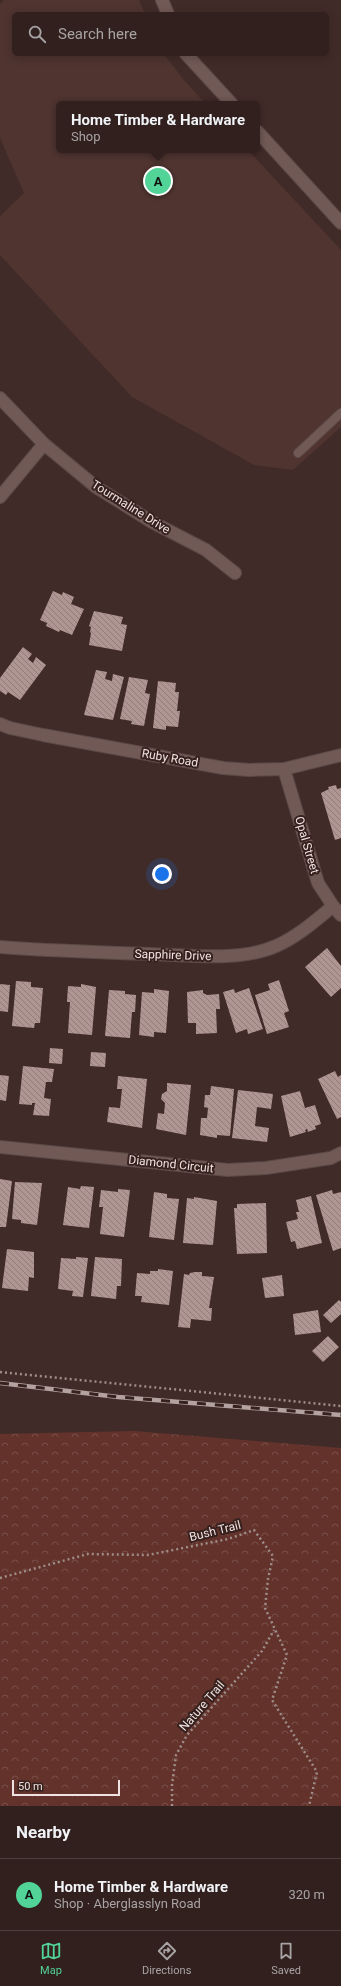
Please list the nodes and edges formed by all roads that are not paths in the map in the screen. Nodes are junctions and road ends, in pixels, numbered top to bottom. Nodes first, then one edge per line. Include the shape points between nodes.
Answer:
1 (162, 0) edge
2 (167, 12) edge
3 (188, 56) edge
4 (229, 101) edge
5 (260, 134) edge
6 (341, 223) edge
7 (0, 398) edge
8 (341, 413) edge
9 (44, 444) junction
10 (298, 453) dead end
11 (0, 497) edge
12 (235, 573) dead end
13 (0, 724) edge
14 (341, 755) edge
15 (284, 769) junction
16 (337, 910) edge
17 (0, 947) edge
18 (0, 1147) edge
19 (341, 1153) edge

1 - 2 street
3 - 4 street
5 - 6 street
7 - 9 street, Tourmaline Drive
8 - 10 lane
9 - 11 street
9 - 12 street, Tourmaline Drive via 96,487 152,522 206,550
13 - 15 street, Ruby Road via 43,735 223,768
14 - 15 street, Ruby Road
15 - 16 street, Opal Street via 318,883
16 - 17 street, Sapphire Drive via 275,947 248,954 217,956
18 - 19 street, Diamond Circuit via 228,1170 266,1168 331,1158

